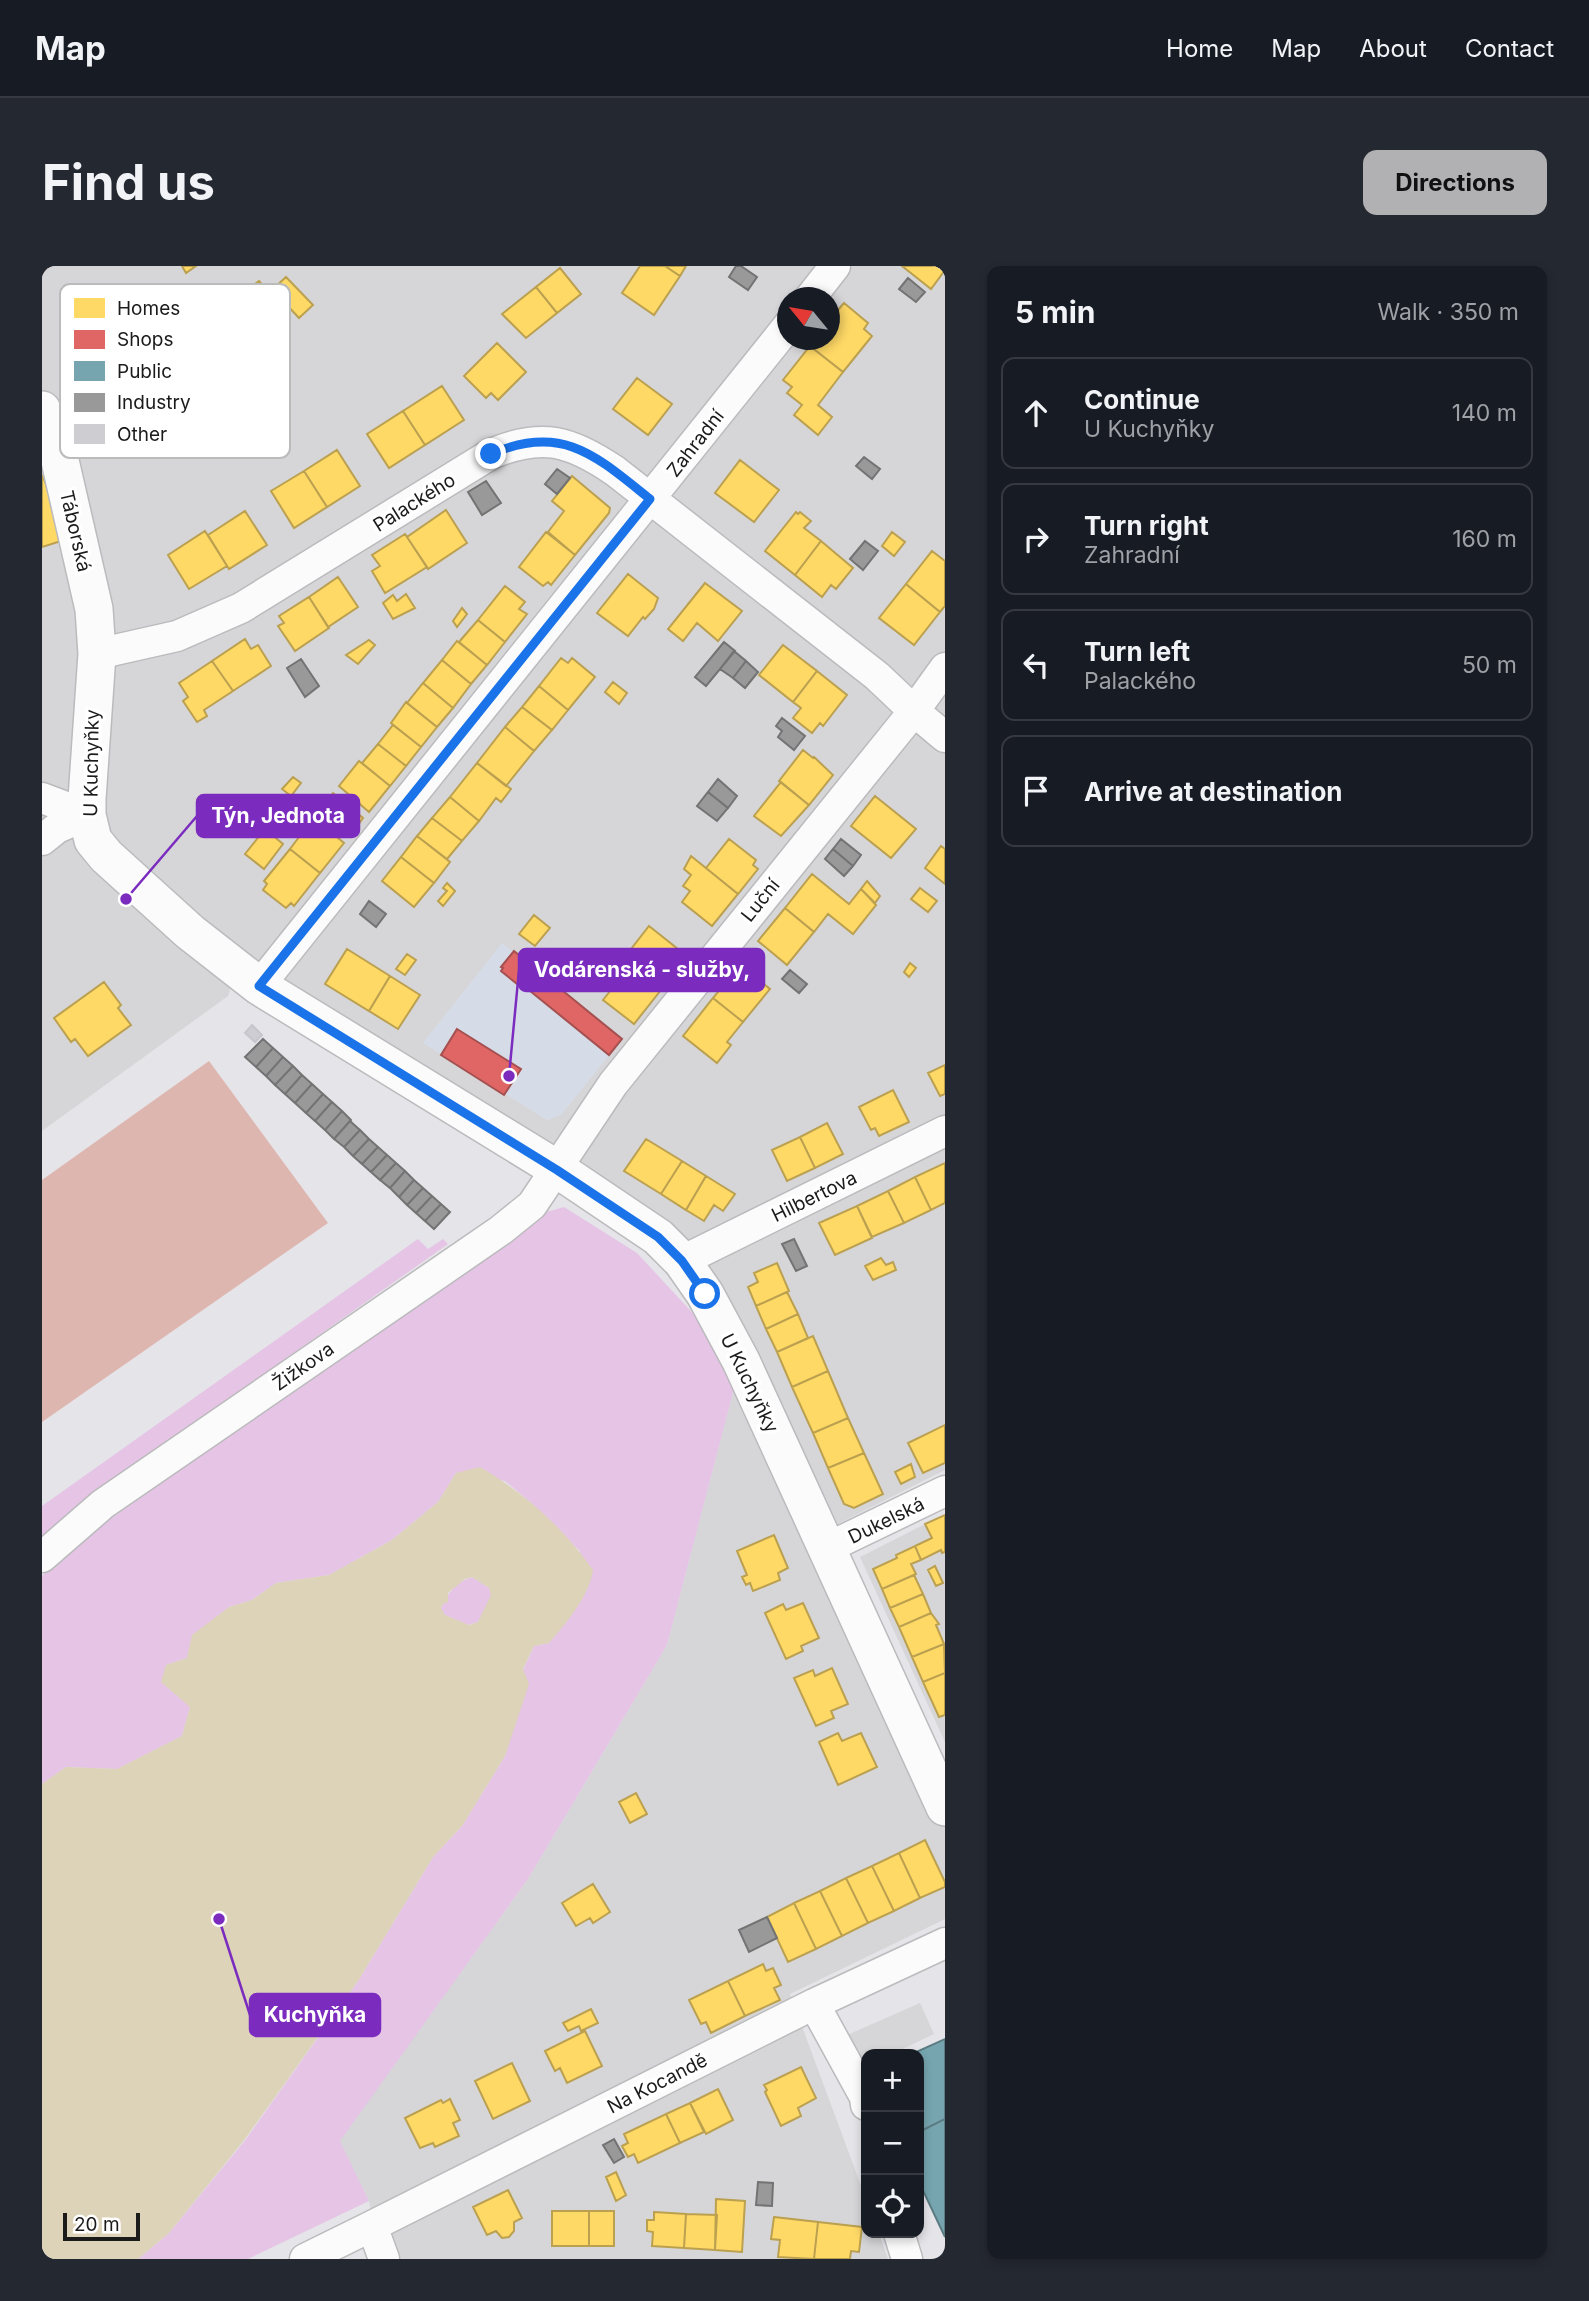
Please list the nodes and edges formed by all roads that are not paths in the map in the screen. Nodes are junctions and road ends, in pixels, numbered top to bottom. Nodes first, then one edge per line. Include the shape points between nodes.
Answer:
1 (835, 266) edge
2 (819, 287) edge
3 (777, 340) edge
4 (42, 410) edge
5 (650, 499) junction
6 (97, 654) junction
7 (945, 668) edge
8 (914, 711) junction
9 (945, 737) edge
10 (42, 798) edge
11 (87, 816) junction
12 (42, 840) edge
13 (259, 986) junction
14 (945, 1131) edge
15 (557, 1170) junction
16 (682, 1261) junction
17 (945, 1491) edge
18 (827, 1548) junction
19 (42, 1557) edge
20 (945, 1807) edge
21 (945, 1943) edge
22 (814, 2004) junction
23 (861, 2090) edge
24 (372, 2226) junction
25 (901, 2238) edge
26 (305, 2259) edge
27 (384, 2259) edge
28 (907, 2259) edge

1 - 2 street
3 - 5 street, Zahradní
4 - 6 street, Táborská via 58,452 94,609
5 - 6 street, Palackého via 593,456 570,445 555,441 512,445 241,608 177,636
5 - 8 street, Palackého via 877,676
5 - 13 street, Zahradní
6 - 11 street, U Kuchyňky
7 - 8 street, Luční
8 - 9 street, Palackého
8 - 15 street, Luční via 613,1084
10 - 11 street
11 - 12 street via 57,828
11 - 13 street, U Kuchyňky via 93,840 106,856 190,932
13 - 15 street, U Kuchyňky
14 - 16 street, Hilbertova
15 - 16 street, U Kuchyňky via 658,1237
15 - 19 street, Žižkova via 532,1205 501,1230 103,1504
16 - 18 street, U Kuchyňky via 741,1361
17 - 18 street, Dukelská
18 - 20 street, U Kuchyňky
21 - 22 street, Na Kocandě
22 - 23 street
22 - 24 street, Na Kocandě
24 - 26 street, Na Kocandě
24 - 27 street
25 - 28 street

